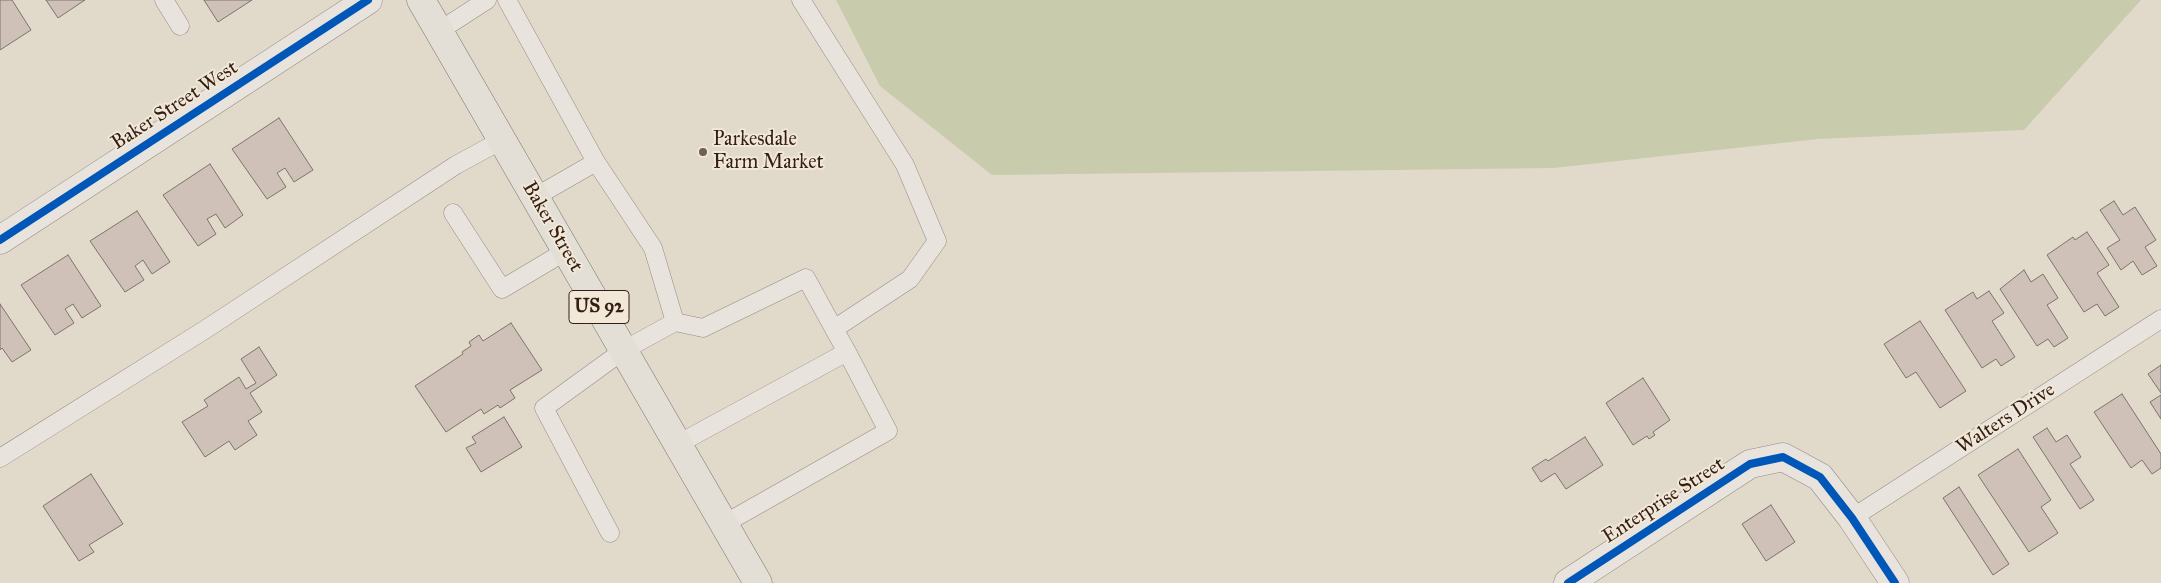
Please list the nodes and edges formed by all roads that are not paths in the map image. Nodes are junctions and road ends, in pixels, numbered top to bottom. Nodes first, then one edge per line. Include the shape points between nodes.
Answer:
1 (164, 0) edge
2 (368, 0) edge
3 (421, 0) edge
4 (488, 0) edge
5 (507, 0) edge
6 (801, 0) edge
7 (180, 26) dead end
8 (439, 31) junction
9 (502, 140) junction
10 (596, 162) junction
11 (535, 197) junction
12 (453, 213) dead end
13 (0, 240) edge
14 (566, 251) junction
15 (2161, 319) edge
16 (676, 322) junction
17 (834, 330) junction
18 (624, 350) junction
19 (847, 352) junction
20 (678, 444) junction
21 (0, 458) edge
22 (1852, 518) junction
23 (724, 524) junction
24 (610, 533) dead end
25 (758, 583) edge
26 (1568, 583) edge
27 (1895, 583) edge

1 - 7 lane
2 - 13 street, Baker Street West
3 - 8 main road, Baker Street / US 92
4 - 8 lane
5 - 10 lane
6 - 17 lane via 905,164 937,241 910,280
8 - 9 main road, Baker Street / US 92
9 - 11 main road, Baker Street / US 92
9 - 21 lane via 456,165 206,329
10 - 11 lane
10 - 16 lane via 653,248
11 - 14 main road, Baker Street / US 92
12 - 14 lane via 502,289
14 - 18 main road, Baker Street / US 92
15 - 22 lane, Walters Drive
16 - 17 lane via 703,328 806,278
16 - 18 lane
17 - 19 lane
18 - 20 main road, Baker Street / US 92
18 - 24 lane via 544,408
19 - 20 lane
19 - 23 lane via 888,431
20 - 23 main road, Baker Street / US 92
22 - 26 street, Enterprise Street via 1820,477 1783,457 1750,464
22 - 27 street
23 - 25 main road, Baker Street / US 92

